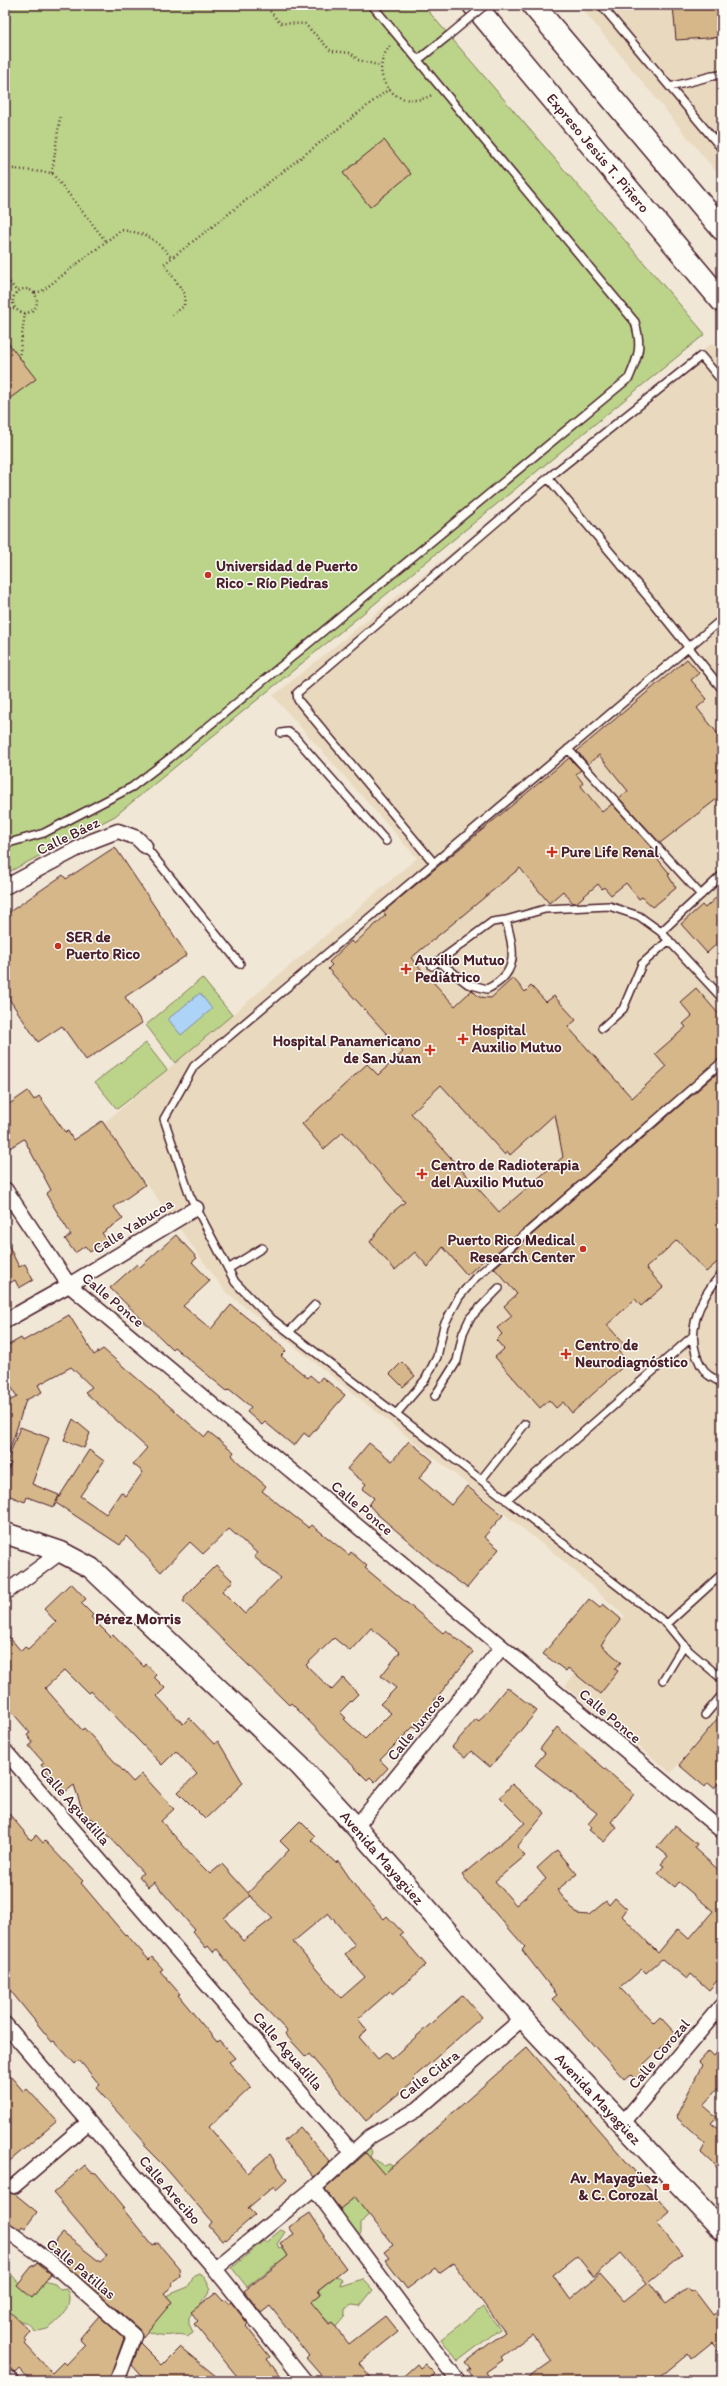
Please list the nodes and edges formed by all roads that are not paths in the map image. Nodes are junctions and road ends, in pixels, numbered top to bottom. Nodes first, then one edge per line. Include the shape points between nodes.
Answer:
1 (372, 5) edge
2 (474, 5) edge
3 (485, 5) edge
4 (533, 5) edge
5 (601, 5) edge
6 (418, 60) junction
7 (722, 75) edge
8 (670, 87) junction
9 (722, 149) edge
10 (722, 229) edge
11 (722, 301) edge
12 (722, 381) edge
13 (548, 478) junction
14 (722, 620) edge
15 (689, 646) junction
16 (722, 689) edge
17 (281, 733) dead end
18 (568, 749) junction
19 (386, 841) dead end
20 (5, 844) edge
21 (145, 846) joint
22 (434, 862) junction
23 (722, 875) edge
24 (5, 887) edge
25 (701, 895) junction
26 (506, 920) junction
27 (661, 932) junction
28 (669, 940) junction
29 (438, 961) junction
30 (240, 964) dead end
31 (432, 966) dead end
32 (722, 998) edge
33 (602, 1028) dead end
34 (722, 1062) edge
35 (5, 1189) edge
36 (196, 1208) junction
37 (262, 1248) dead end
38 (228, 1268) junction
39 (722, 1274) edge
40 (69, 1286) junction
41 (499, 1288) dead end
42 (315, 1305) dead end
43 (5, 1321) edge
44 (289, 1332) junction
45 (693, 1336) junction
46 (722, 1383) edge
47 (435, 1396) dead end
48 (396, 1414) junction
49 (525, 1424) dead end
50 (481, 1480) junction
51 (506, 1500) junction
52 (5, 1533) edge
53 (61, 1552) junction
54 (722, 1574) edge
55 (5, 1593) edge
56 (667, 1624) junction
57 (684, 1645) junction
58 (502, 1648) junction
59 (722, 1679) edge
60 (663, 1680) dead end
61 (722, 1695) edge
62 (705, 1715) dead end
63 (5, 1751) edge
64 (356, 1827) junction
65 (722, 1831) edge
66 (722, 2005) edge
67 (523, 2018) junction
68 (5, 2024) edge
69 (89, 2122) junction
70 (622, 2124) junction
71 (352, 2152) junction
72 (14, 2186) dead end
73 (314, 2188) junction
74 (5, 2229) edge
75 (722, 2230) edge
76 (215, 2269) junction
77 (5, 2375) edge
78 (121, 2380) edge
79 (12, 2381) edge
80 (305, 2381) edge
81 (458, 2381) edge

1 - 6 lane
2 - 11 highway, Expreso Jesús T. Piñero
3 - 6 lane, bridge
4 - 10 highway
5 - 8 lane
6 - 20 lane via 635,322 640,338 639,356 629,378 132,787 44,833
7 - 8 lane
8 - 9 lane
12 - 13 lane via 701,356
13 - 15 lane
13 - 22 lane via 298,693 298,700
14 - 15 lane
15 - 16 lane
15 - 18 lane
17 - 19 lane via 288,732 294,736
18 - 22 lane
18 - 25 lane
21 - 24 street, Calle Báez via 137,838 118,831 92,841
21 - 30 lane
22 - 36 lane via 194,1066 164,1119
23 - 25 lane
25 - 27 lane
26 - 27 lane via 545,909 609,906 640,916
26 - 29 lane via 492,922
26 - 29 lane via 514,950 508,973 500,983 487,989 468,984
27 - 28 lane
28 - 32 lane
28 - 33 lane via 642,964 624,1009
29 - 31 lane
34 - 48 lane via 475,1278 460,1297 444,1326 437,1357 425,1380
35 - 40 street, Calle Ponce
36 - 38 lane
36 - 40 street, Calle Yabucoa
37 - 38 lane
38 - 44 lane via 235,1282 268,1316
39 - 45 lane via 702,1301 695,1318
40 - 43 street, Calle Yabucoa
40 - 58 street, Calle Ponce
41 - 47 lane via 470,1318 463,1333 457,1362
42 - 44 lane
44 - 48 lane
45 - 46 lane via 693,1347 707,1373
45 - 51 lane
48 - 50 lane
49 - 50 lane
50 - 51 lane
51 - 56 lane
52 - 53 street, Avenida Mayagüez
53 - 55 street
53 - 64 street, Avenida Mayagüez via 91,1568 110,1584 300,1766
54 - 56 lane
56 - 57 lane
57 - 59 lane
57 - 60 lane
58 - 64 street, Calle Juncos
58 - 65 street, Calle Ponce
61 - 62 lane
63 - 71 street, Calle Aguadilla
64 - 67 street, Avenida Mayagüez
66 - 70 street, Calle Corozal
67 - 70 street, Avenida Mayagüez
67 - 71 street, Calle Cidra via 424,2104 380,2130
68 - 69 street, Calle Arecibo
69 - 72 street
69 - 76 street, Calle Arecibo
70 - 75 street, Avenida Mayagüez
71 - 73 street
73 - 76 street
73 - 81 street
74 - 78 street, Calle Patillas via 49,2261 134,2336
76 - 80 street, Calle Arecibo
77 - 79 street

